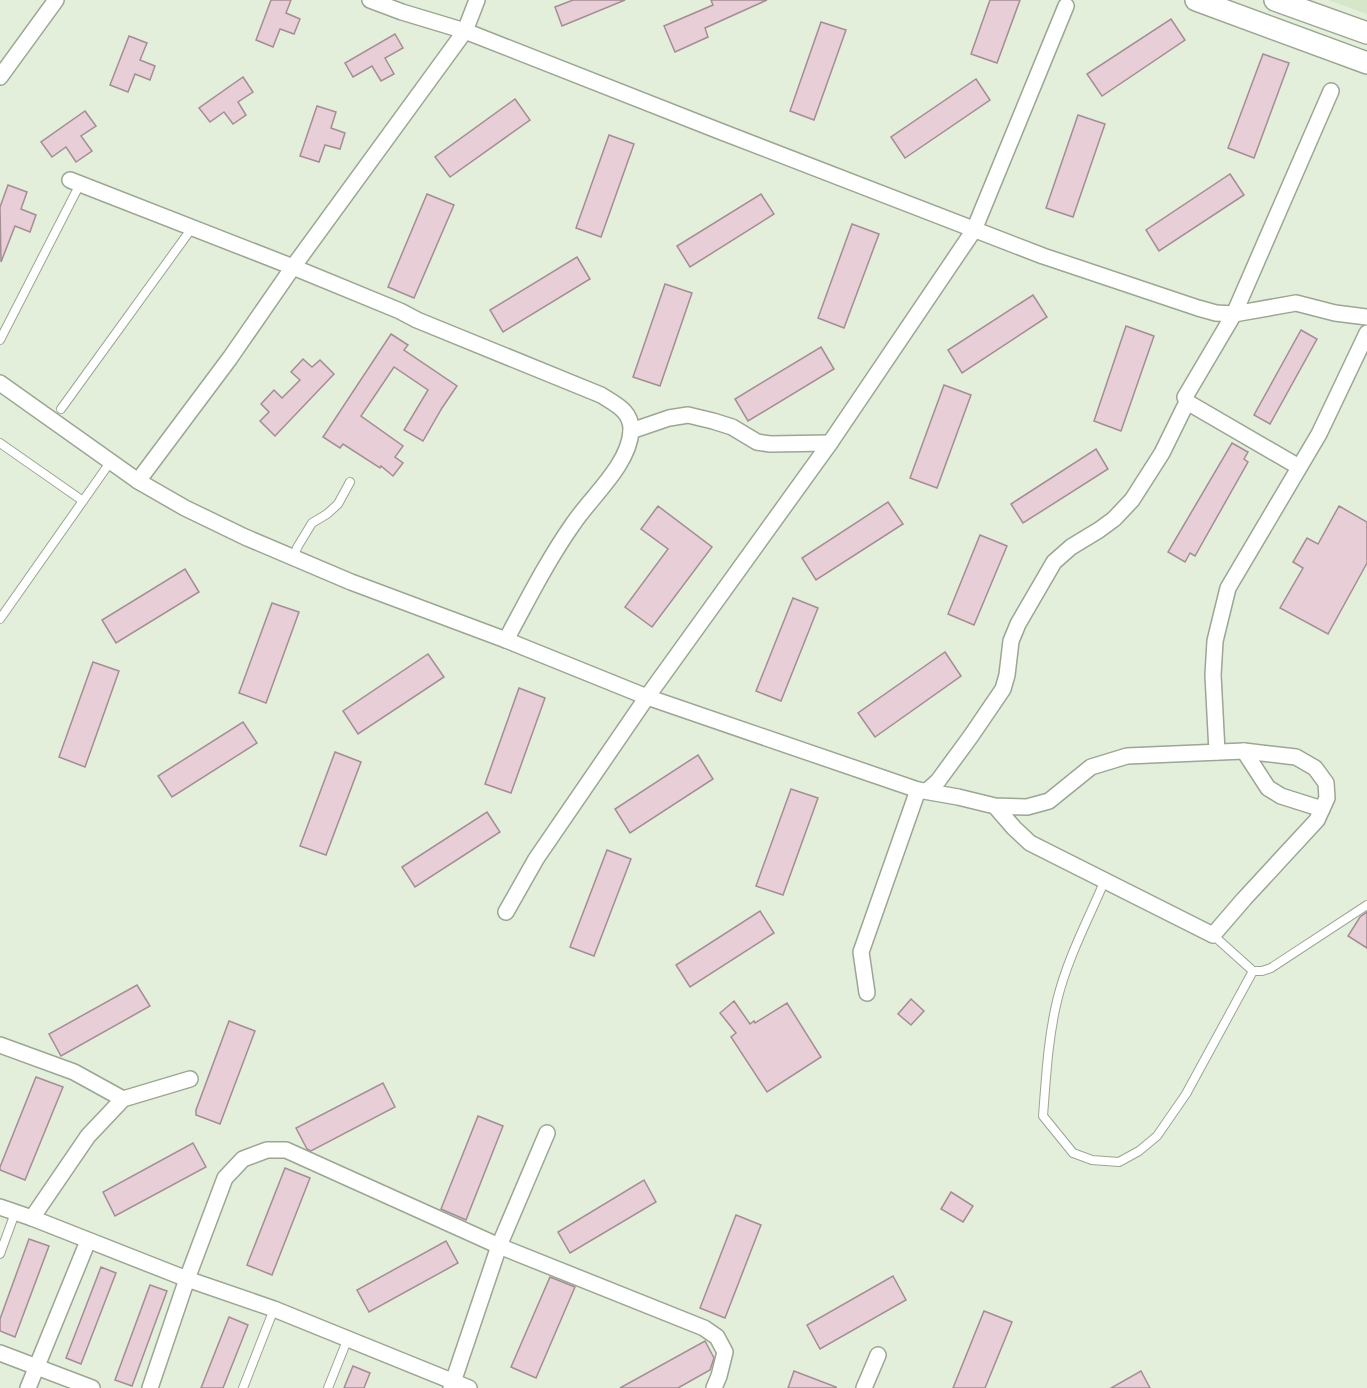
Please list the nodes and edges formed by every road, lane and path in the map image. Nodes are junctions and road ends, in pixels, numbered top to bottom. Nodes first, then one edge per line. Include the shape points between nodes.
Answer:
1 (56, 0) edge
2 (370, 0) edge
3 (477, 0) edge
4 (1196, 0) edge
5 (1275, 0) edge
6 (1066, 6) dead end
7 (465, 31) junction
8 (1367, 33) edge
9 (1367, 63) edge
10 (0, 77) edge
11 (1331, 91) dead end
12 (75, 182) joint
13 (192, 228) junction
14 (974, 230) junction
15 (293, 267) junction
16 (1234, 314) junction
17 (1367, 317) edge
18 (1367, 333) edge
19 (0, 340) edge
20 (0, 383) edge
21 (1187, 402) junction
22 (61, 410) dead end
23 (631, 431) junction
24 (0, 443) edge
25 (830, 443) junction
26 (111, 461) junction
27 (1299, 467) junction
28 (138, 481) junction
29 (350, 482) dead end
30 (83, 501) junction
31 (293, 558) junction
32 (0, 619) edge
33 (506, 640) junction
34 (647, 697) junction
35 (1244, 751) junction
36 (1217, 752) junction
37 (922, 791) junction
38 (995, 806) junction
39 (1322, 809) junction
40 (1106, 880) junction
41 (1367, 905) edge
42 (506, 912) dead end
43 (1213, 935) junction
44 (1254, 971) junction
45 (867, 993) dead end
46 (0, 1046) edge
47 (190, 1079) dead end
48 (123, 1099) junction
49 (547, 1133) dead end
50 (7, 1210) edge
51 (32, 1218) junction
52 (88, 1241) junction
53 (499, 1246) junction
54 (0, 1254) edge
55 (187, 1279) junction
56 (274, 1309) junction
57 (348, 1338) junction
58 (0, 1353) edge
59 (878, 1355) dead end
60 (37, 1366) junction
61 (452, 1385) edge
62 (28, 1388) edge
63 (92, 1388) edge
64 (150, 1388) edge
65 (243, 1388) edge
66 (328, 1388) edge
67 (469, 1388) edge
68 (714, 1388) edge
69 (864, 1388) edge

1 - 10 street
2 - 7 street
3 - 7 street
4 - 9 main road
5 - 8 main road
6 - 14 street
7 - 14 street
7 - 15 street
11 - 16 street
12 - 13 street
12 - 19 lane
13 - 15 street
13 - 22 lane
14 - 16 street via 1198,308
14 - 25 street
15 - 23 street via 601,395 625,411
15 - 28 street
16 - 17 street via 1296,303
16 - 21 street via 1187,393
18 - 27 street
20 - 26 street
21 - 27 street
21 - 37 street via 1162,453 1132,500 1114,519 1054,562 1017,624 1003,689 938,781
23 - 25 street via 688,415 732,427 757,442
23 - 33 street via 616,470 572,524
24 - 30 lane
25 - 34 street
26 - 28 street
26 - 30 lane
27 - 36 street via 1228,588 1215,641
28 - 31 street via 185,508
29 - 31 lane via 338,504 312,523
30 - 32 lane
31 - 33 street
33 - 34 street
34 - 37 street
34 - 42 street via 536,859
35 - 36 street
35 - 39 street via 1268,788
35 - 39 street via 1296,757 1315,768 1326,783 1327,798
36 - 38 street via 1127,756 1091,767 1049,801 1027,807
37 - 38 street
37 - 45 street via 861,952
38 - 40 street via 1030,843
39 - 43 street via 1317,820
40 - 43 street
40 - 44 lane via 1071,957 1057,1001 1048,1053 1043,1116 1073,1153 1092,1160 1119,1162 1157,1136 1186,1094
41 - 44 lane via 1271,968
43 - 44 lane
46 - 48 street via 74,1072
47 - 48 street
48 - 51 street via 88,1136
49 - 53 street
50 - 51 street
50 - 54 lane
51 - 52 street
52 - 55 street
52 - 60 street
53 - 55 street via 286,1150 267,1150 243,1159 225,1178
53 - 61 street
53 - 68 street via 704,1328 717,1337 725,1352
55 - 56 street
55 - 64 street
56 - 57 street
56 - 65 lane
57 - 61 street
57 - 66 lane
58 - 60 street
59 - 69 street
60 - 62 street
60 - 63 street
61 - 67 street

